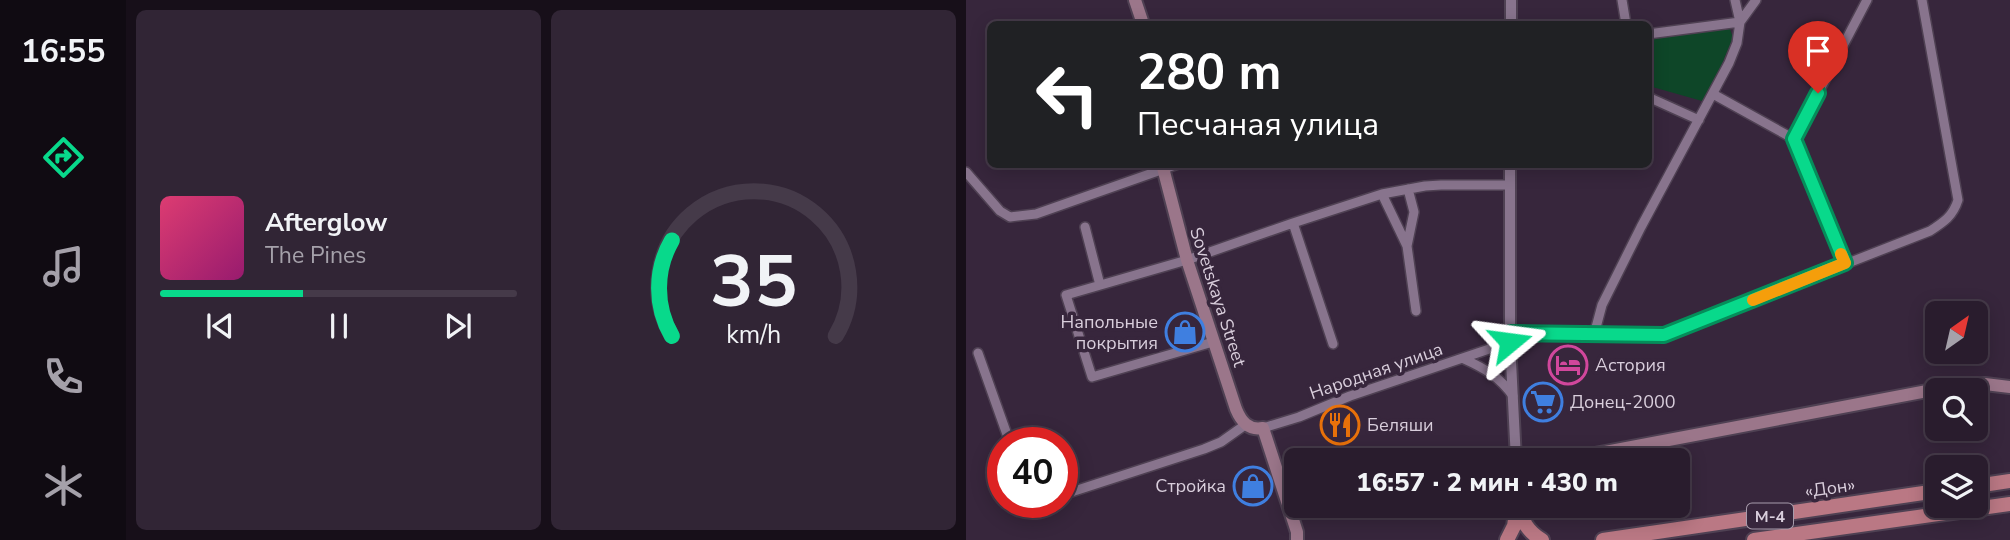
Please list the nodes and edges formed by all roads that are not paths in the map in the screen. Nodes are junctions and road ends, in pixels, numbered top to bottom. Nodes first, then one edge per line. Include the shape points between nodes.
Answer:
1 (1135, 0) edge
2 (1511, 0) edge
3 (1622, 0) edge
4 (1735, 0) edge
5 (1756, 0) edge
6 (1867, 0) edge
7 (1922, 0) edge
8 (1142, 21) edge
9 (1511, 21) edge
10 (1626, 21) edge
11 (1740, 22) junction
12 (1652, 33) edge
13 (1713, 94) junction
14 (1652, 99) edge
15 (1699, 120) junction
16 (1794, 139) junction
17 (1159, 168) edge
18 (1162, 168) edge
19 (1510, 168) edge
20 (966, 172) edge
21 (1510, 185) junction
22 (1408, 189) junction
23 (1382, 194) junction
24 (1293, 223) junction
25 (1085, 228) dead end
26 (1407, 246) junction
27 (1187, 260) junction
28 (1845, 263) junction
29 (1100, 285) junction
30 (1416, 311) dead end
31 (1594, 335) junction
32 (1510, 337) junction
33 (1213, 342) junction
34 (1333, 344) dead end
35 (978, 353) dead end
36 (1464, 359) junction
37 (2010, 387) edge
38 (1513, 396) junction
39 (1004, 427) edge
40 (1253, 427) junction
41 (1515, 448) edge
42 (1626, 448) edge
43 (2010, 481) edge
44 (1988, 484) edge
45 (1078, 490) edge
46 (1925, 493) edge
47 (2010, 504) edge
48 (1516, 518) edge
49 (1522, 518) edge
50 (1298, 537) edge
51 (1507, 540) edge
52 (1542, 540) edge
53 (1603, 540) edge
54 (1754, 540) edge

1 - 8 main road
2 - 9 street
3 - 10 street
4 - 11 street
5 - 11 street
6 - 16 street
7 - 28 street via 1958,200 1948,220 1930,231
11 - 12 street
11 - 13 street via 1737,43
13 - 15 street
13 - 16 street
14 - 15 street
15 - 31 street via 1602,305
16 - 28 street
17 - 20 street via 1031,215 1010,217
18 - 27 main road, Sovetskaya Street
19 - 21 street
21 - 22 street
21 - 32 street
22 - 23 street
22 - 26 street via 1414,212
23 - 24 street
23 - 26 street
24 - 27 street
24 - 34 street
25 - 29 street
26 - 30 street
27 - 29 street
27 - 33 main road, Sovetskaya Street
28 - 31 street via 1664,335
29 - 33 street via 1066,295 1092,377
31 - 32 street
32 - 36 street, Народная улица
32 - 38 street
33 - 40 main road, Sovetskaya Street via 1236,409
35 - 39 street
36 - 38 street via 1493,374
36 - 40 street, Народная улица via 1299,417
37 - 42 main road via 1943,388
38 - 41 street
40 - 45 street, Народная улица via 1204,449
40 - 50 main road, Sovetskaya Street
43 - 44 highway
46 - 53 highway, «Дон» / М-4
47 - 54 highway, М-4
48 - 51 highway
49 - 52 highway

